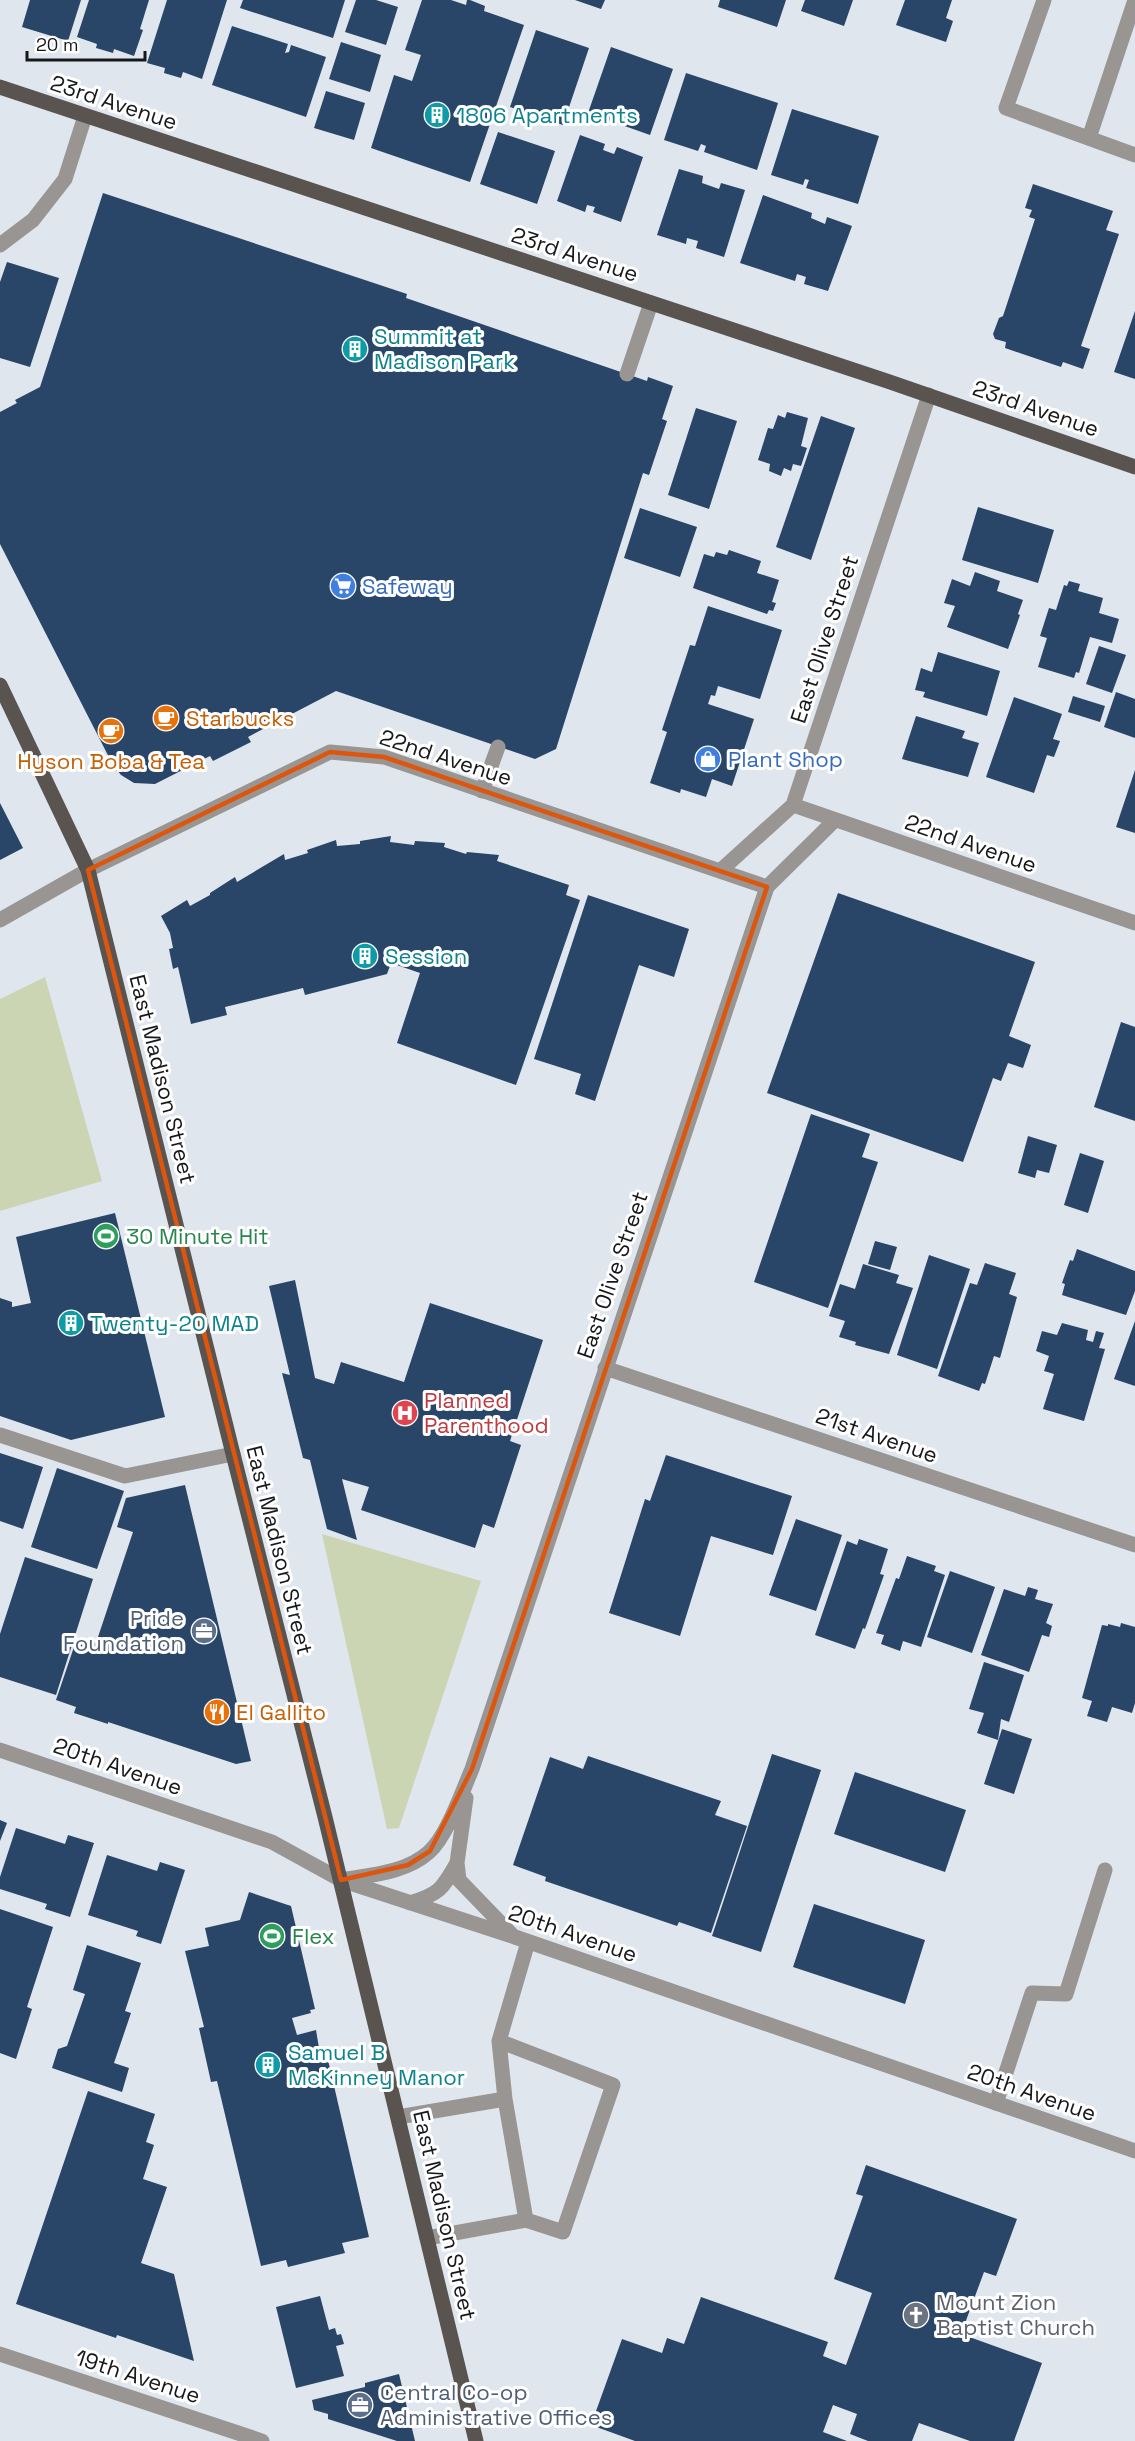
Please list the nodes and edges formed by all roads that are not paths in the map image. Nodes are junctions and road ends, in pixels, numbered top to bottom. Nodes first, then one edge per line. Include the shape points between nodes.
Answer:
1 (1044, 0) edge
2 (1135, 0) edge
3 (0, 87) edge
4 (85, 116) junction
5 (1089, 138) junction
6 (1135, 155) edge
7 (0, 245) edge
8 (651, 303) junction
9 (627, 374) dead end
10 (929, 394) junction
11 (1135, 467) edge
12 (0, 685) edge
13 (498, 747) dead end
14 (482, 791) junction
15 (793, 805) junction
16 (835, 820) junction
17 (88, 870) junction
18 (720, 871) junction
19 (767, 886) junction
20 (0, 920) edge
21 (1135, 923) edge
22 (605, 1368) junction
23 (0, 1435) edge
24 (233, 1454) junction
25 (1135, 1545) edge
26 (0, 1750) edge
27 (472, 1769) junction
28 (457, 1863) junction
29 (1105, 1870) dead end
30 (341, 1880) junction
31 (410, 1903) junction
32 (522, 1940) junction
33 (499, 2041) junction
34 (505, 2099) junction
35 (996, 2103) junction
36 (398, 2117) junction
37 (1135, 2151) edge
38 (526, 2220) junction
39 (427, 2238) junction
40 (0, 2354) edge
41 (262, 2441) edge
42 (476, 2441) edge

1 - 5 street via 1006,108
2 - 5 street
3 - 4 main road, 23rd Avenue
4 - 7 street via 65,179 33,220
4 - 8 main road, 23rd Avenue
5 - 6 street
8 - 9 street
8 - 10 main road, 23rd Avenue
10 - 11 main road, 23rd Avenue
10 - 15 street, East Olive Street
12 - 17 main road, East Madison Street
13 - 14 street
14 - 17 street, 22nd Avenue via 384,757 330,752
14 - 18 street, 22nd Avenue
15 - 16 street, 22nd Avenue
15 - 18 street, East Olive Street
16 - 19 street, East Olive Street
16 - 21 street, 22nd Avenue
17 - 20 street, 22nd Avenue
17 - 24 main road, East Madison Street
18 - 19 street, 22nd Avenue
19 - 22 street, East Olive Street
22 - 25 street, 21st Avenue
22 - 27 street, East Olive Street
23 - 24 street via 125,1476
24 - 30 main road, East Madison Street
26 - 30 street, 20th Avenue via 272,1842
27 - 28 street, East Olive Street
27 - 30 street, East Olive Street via 448,1825 430,1851 408,1865
28 - 31 street, East Olive Street via 433,1896
28 - 32 street, East Olive Street via 459,1880 472,1896
29 - 35 street via 1066,1994 1032,1993
30 - 31 street, 20th Avenue
30 - 36 main road, East Madison Street
31 - 32 street, 20th Avenue
32 - 33 street
32 - 35 street, 20th Avenue
33 - 34 street
33 - 38 street via 613,2085 563,2232
34 - 36 street
34 - 38 street
35 - 37 street, 20th Avenue
36 - 39 main road, East Madison Street
38 - 39 street
39 - 42 main road, East Madison Street
40 - 41 street, 19th Avenue

